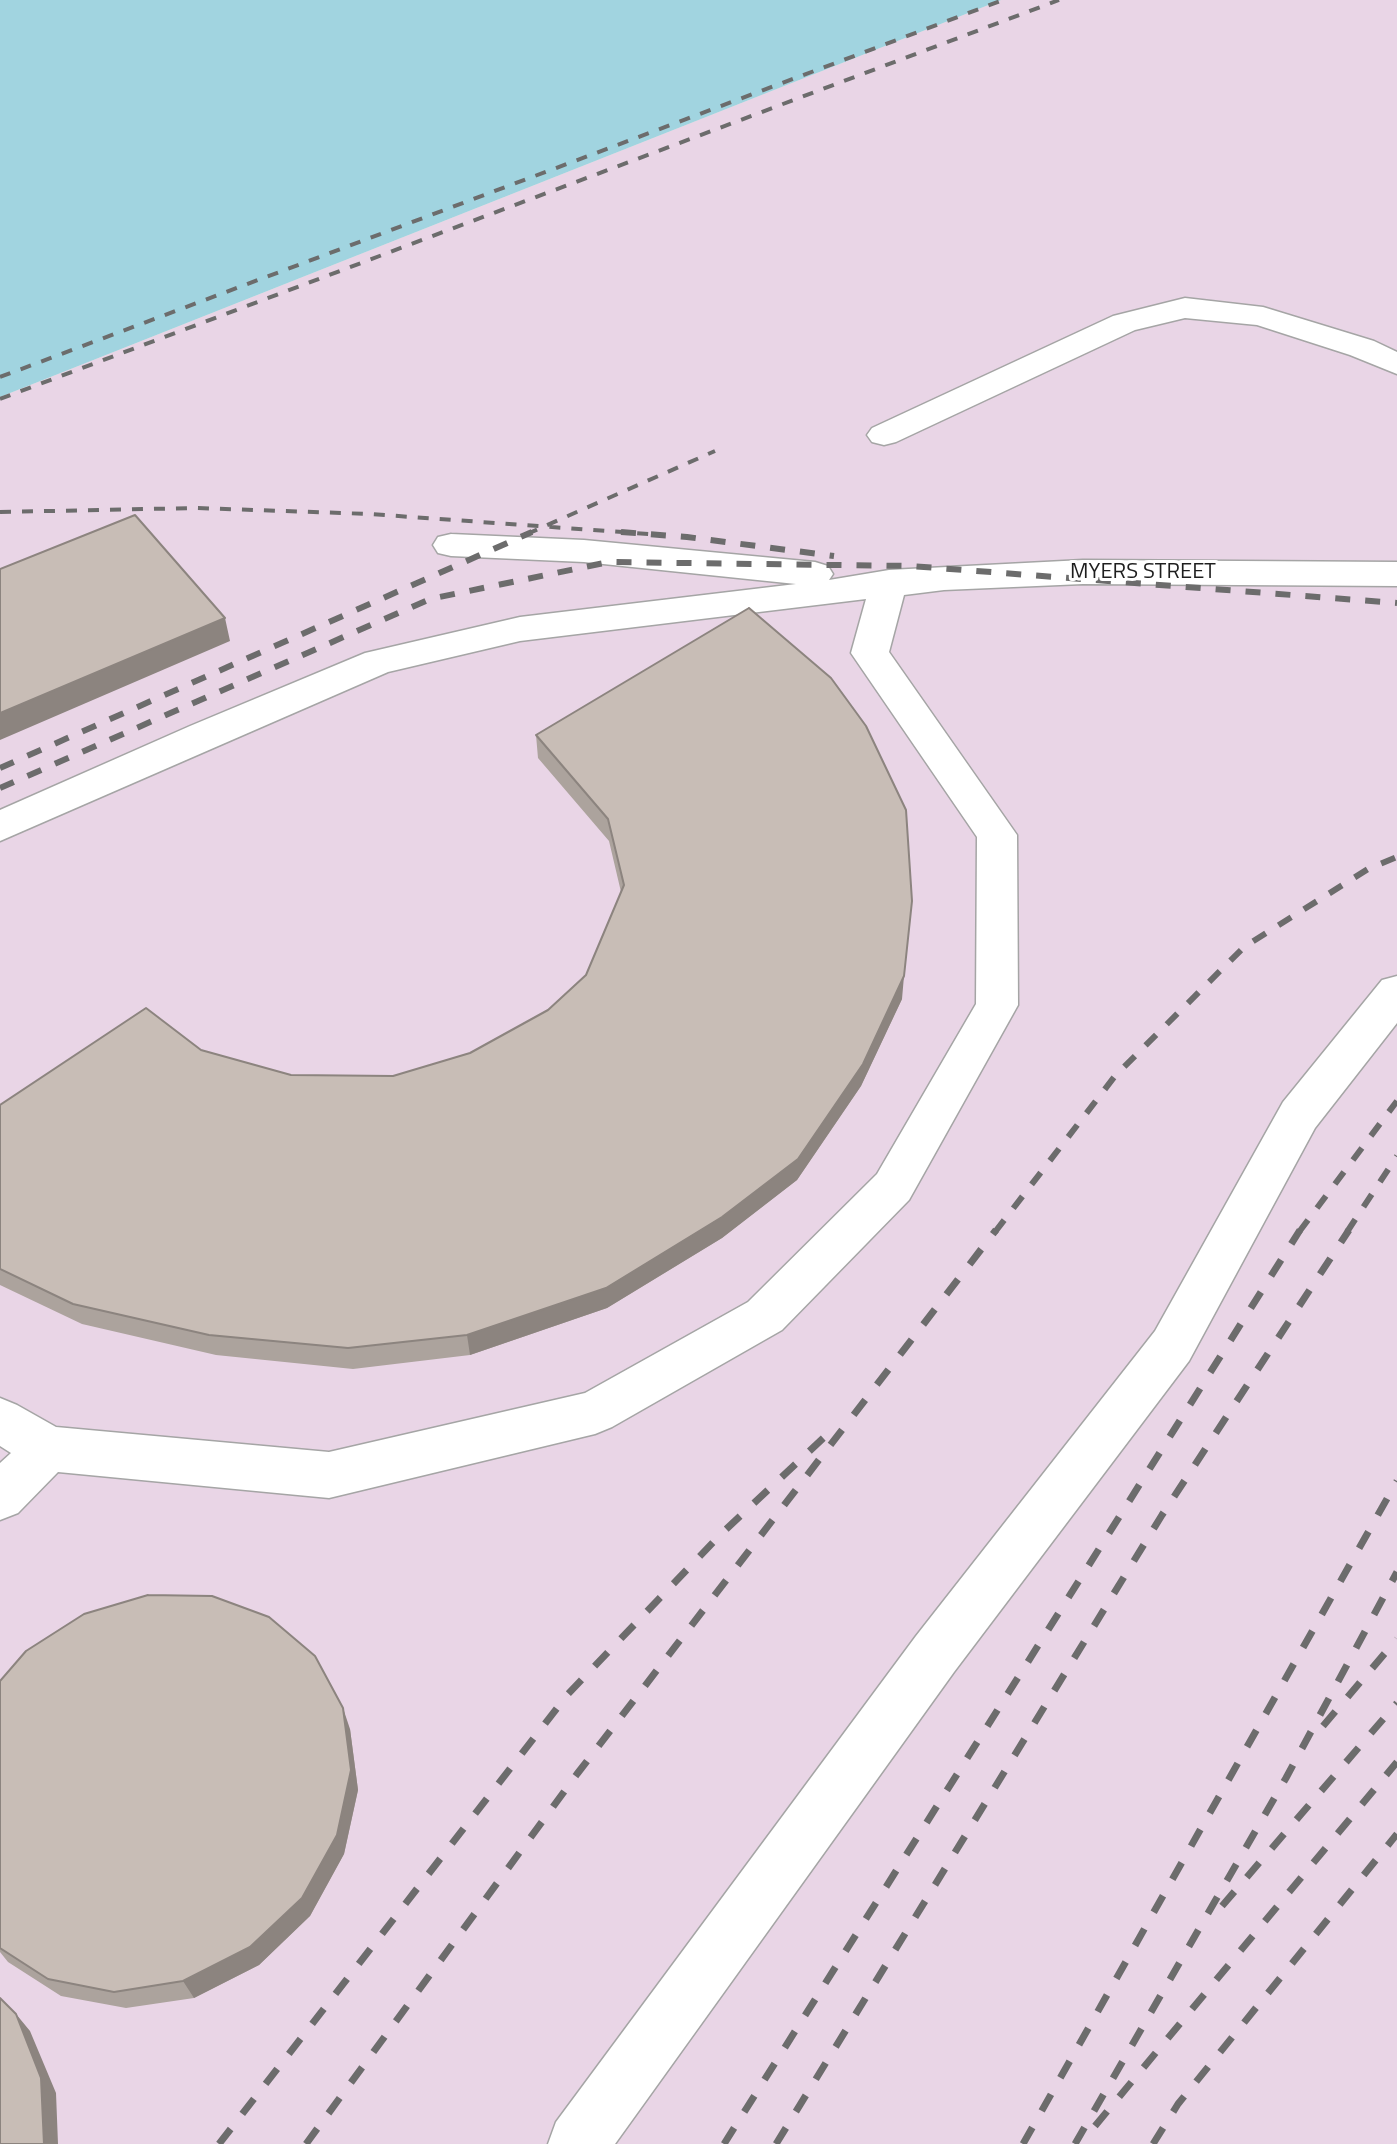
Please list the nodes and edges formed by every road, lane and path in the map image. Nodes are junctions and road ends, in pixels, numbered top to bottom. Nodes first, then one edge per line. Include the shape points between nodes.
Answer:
1 (1397, 364) edge
2 (884, 435) dead end
3 (451, 545) dead end
4 (1397, 574) edge
5 (889, 582) junction
6 (0, 827) edge
7 (1397, 992) edge
8 (0, 1420) edge
9 (48, 1449) junction
10 (0, 1497) edge
11 (578, 2144) edge

1 - 2 street via 1263,317 1185,308 1124,323
3 - 5 street via 584,551
4 - 5 street, MYERS STREET via 1083,572
5 - 6 street via 520,629 378,662
5 - 9 street via 870,653 997,835 997,1005 893,1187 765,1316 595,1412 329,1475
7 - 11 street via 1299,1115 1172,1346 935,1654
8 - 9 street
9 - 10 street

